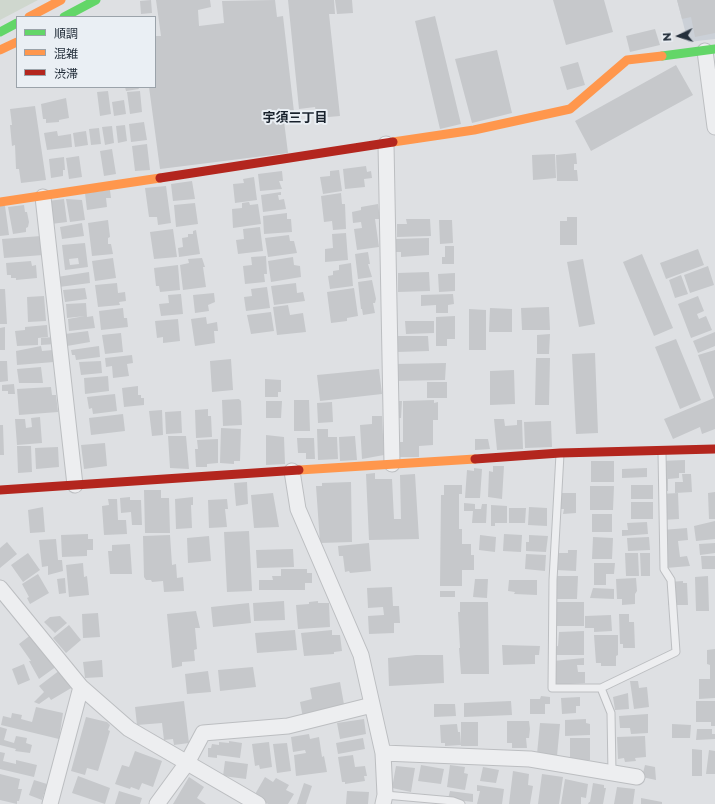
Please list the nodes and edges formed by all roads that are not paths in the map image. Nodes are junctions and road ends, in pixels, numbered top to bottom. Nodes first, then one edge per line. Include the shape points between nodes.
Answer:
1 (61, 0) edge
2 (96, 0) edge
3 (31, 16) edge
4 (66, 16) edge
5 (16, 24) edge
6 (0, 32) edge
7 (16, 42) edge
8 (0, 50) edge
9 (710, 50) edge
10 (715, 127) edge
11 (386, 144) junction
12 (43, 197) junction
13 (0, 202) edge
14 (715, 449) edge
15 (662, 450) junction
16 (560, 453) junction
17 (392, 464) junction
18 (292, 471) junction
19 (75, 485) junction
20 (0, 490) edge
21 (0, 588) edge
22 (81, 687) junction
23 (601, 688) junction
24 (372, 705) junction
25 (383, 753) junction
26 (186, 763) junction
27 (612, 773) junction
28 (637, 777) dead end
29 (384, 799) edge
30 (50, 804) edge
31 (157, 804) edge
32 (258, 804) edge
33 (461, 804) edge

1 - 3 street
2 - 4 street
5 - 6 street
7 - 8 street
9 - 10 street
9 - 11 street via 627,60 570,109 474,130
11 - 12 street
11 - 17 street
12 - 13 street
12 - 19 street
14 - 15 street
15 - 16 street
15 - 23 lane via 664,569 671,580 676,652
16 - 17 street
16 - 23 lane via 553,580 552,688
17 - 18 street
18 - 19 street
18 - 24 street via 298,509 361,655
19 - 20 street
21 - 22 street
22 - 26 street via 129,729
22 - 30 street
23 - 27 lane via 611,713
24 - 25 street
24 - 26 street via 288,726 203,733
25 - 27 street via 530,759
25 - 29 street
26 - 31 street
26 - 32 street
27 - 28 street
29 - 33 lane via 453,801

